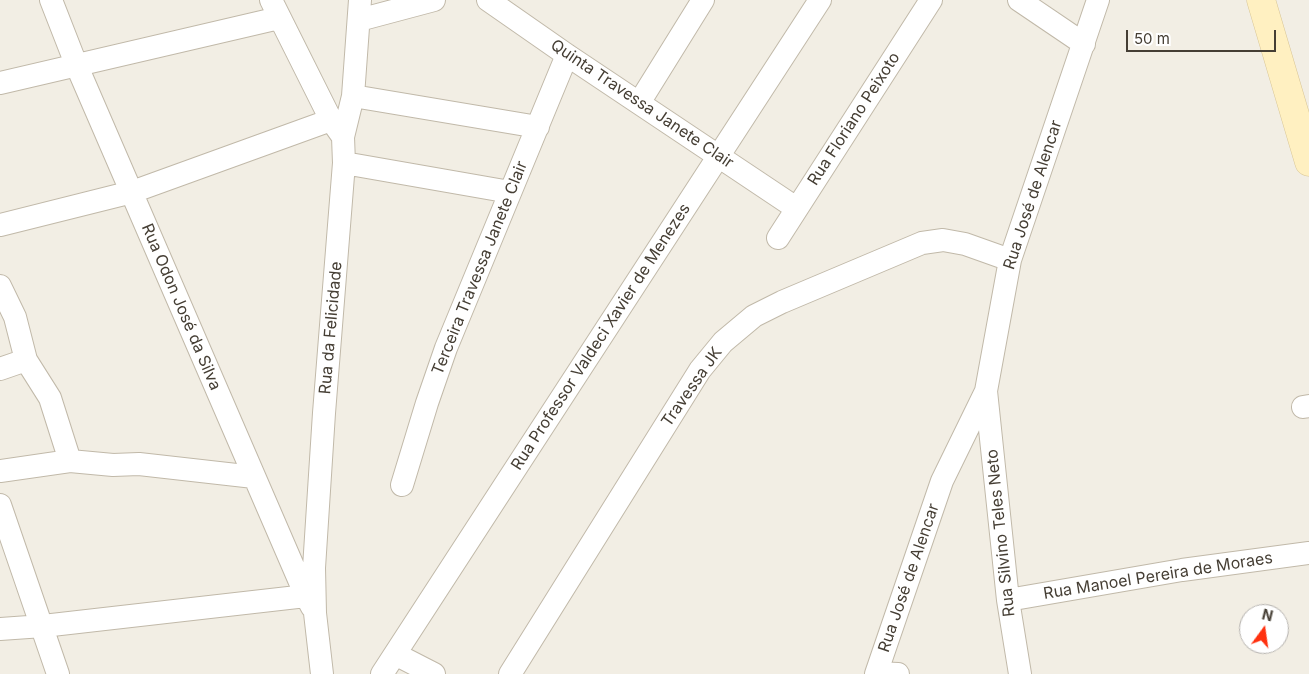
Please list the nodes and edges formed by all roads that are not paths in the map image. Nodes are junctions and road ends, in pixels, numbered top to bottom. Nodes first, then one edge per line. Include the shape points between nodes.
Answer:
1 (50, 0) edge
2 (434, 0) edge
3 (488, 0) edge
4 (703, 0) edge
5 (820, 0) edge
6 (931, 0) edge
7 (1020, 0) edge
8 (1098, 0) edge
9 (1261, 0) edge
10 (275, 9) edge
11 (360, 10) edge
12 (1084, 44) junction
13 (567, 54) junction
14 (76, 64) junction
15 (0, 83) edge
16 (353, 96) junction
17 (639, 103) junction
18 (538, 127) junction
19 (337, 128) junction
20 (718, 155) junction
21 (1309, 162) edge
22 (344, 163) junction
23 (132, 192) junction
24 (510, 192) junction
25 (796, 208) junction
26 (0, 225) edge
27 (778, 238) dead end
28 (1010, 260) junction
29 (0, 286) edge
30 (26, 360) junction
31 (0, 369) edge
32 (986, 391) junction
33 (70, 461) junction
34 (0, 471) edge
35 (254, 477) junction
36 (402, 485) dead end
37 (0, 505) edge
38 (1309, 553) edge
39 (1008, 600) junction
40 (310, 605) junction
41 (43, 626) junction
42 (0, 629) edge
43 (395, 654) junction
44 (58, 674) edge
45 (322, 674) edge
46 (382, 674) edge
47 (434, 674) edge
48 (510, 674) edge
49 (884, 674) edge
50 (1020, 674) edge

1 - 14 street, Rua Odon José da Silva
2 - 11 street
3 - 13 street, Quinta Travessa Janete Clair
4 - 17 street
5 - 20 street, Rua Professor Valdeci Xavier de Menezes
6 - 25 street, Rua Floriano Peixoto
7 - 12 street
8 - 12 street, Rua José de Alencar
9 - 21 street
10 - 14 street
10 - 19 street, Rua da Felicidade
11 - 16 street
12 - 28 street, Rua José de Alencar
13 - 17 street, Quinta Travessa Janete Clair
13 - 18 street, Terceira Travessa Janete Clair
14 - 15 street
14 - 23 street, Rua Odon José da Silva
16 - 18 street
16 - 19 street
17 - 20 street, Quinta Travessa Janete Clair
18 - 24 street, Terceira Travessa Janete Clair
19 - 22 street, Rua da Felicidade
19 - 23 street
20 - 25 street, Quinta Travessa Janete Clair
20 - 43 street, Rua Professor Valdeci Xavier de Menezes
22 - 24 street
22 - 40 street, Rua da Felicidade
23 - 26 street
23 - 35 street, Rua Odon José da Silva
24 - 36 street, Terceira Travessa Janete Clair via 446,348
25 - 27 street, Rua Floriano Peixoto
28 - 32 street, Rua José de Alencar
28 - 48 street, Travessa JK via 965,244 943,240 922,243 754,316 724,342 700,370
29 - 30 street via 15,318
30 - 31 street
30 - 33 street via 50,398
32 - 39 street, Rua Silvino Teles Neto
32 - 49 street, Rua José de Alencar via 942,481
33 - 34 street
33 - 35 street via 113,466 139,464
35 - 40 street, Rua Odon José da Silva
37 - 41 street
38 - 39 street, Rua Manoel Pereira de Moraes via 1182,570
39 - 50 street, Rua Silvino Teles Neto
40 - 41 street
40 - 45 street, Rua da Felicidade
41 - 42 street
41 - 44 street
43 - 46 street, Rua Professor Valdeci Xavier de Menezes
43 - 47 street

